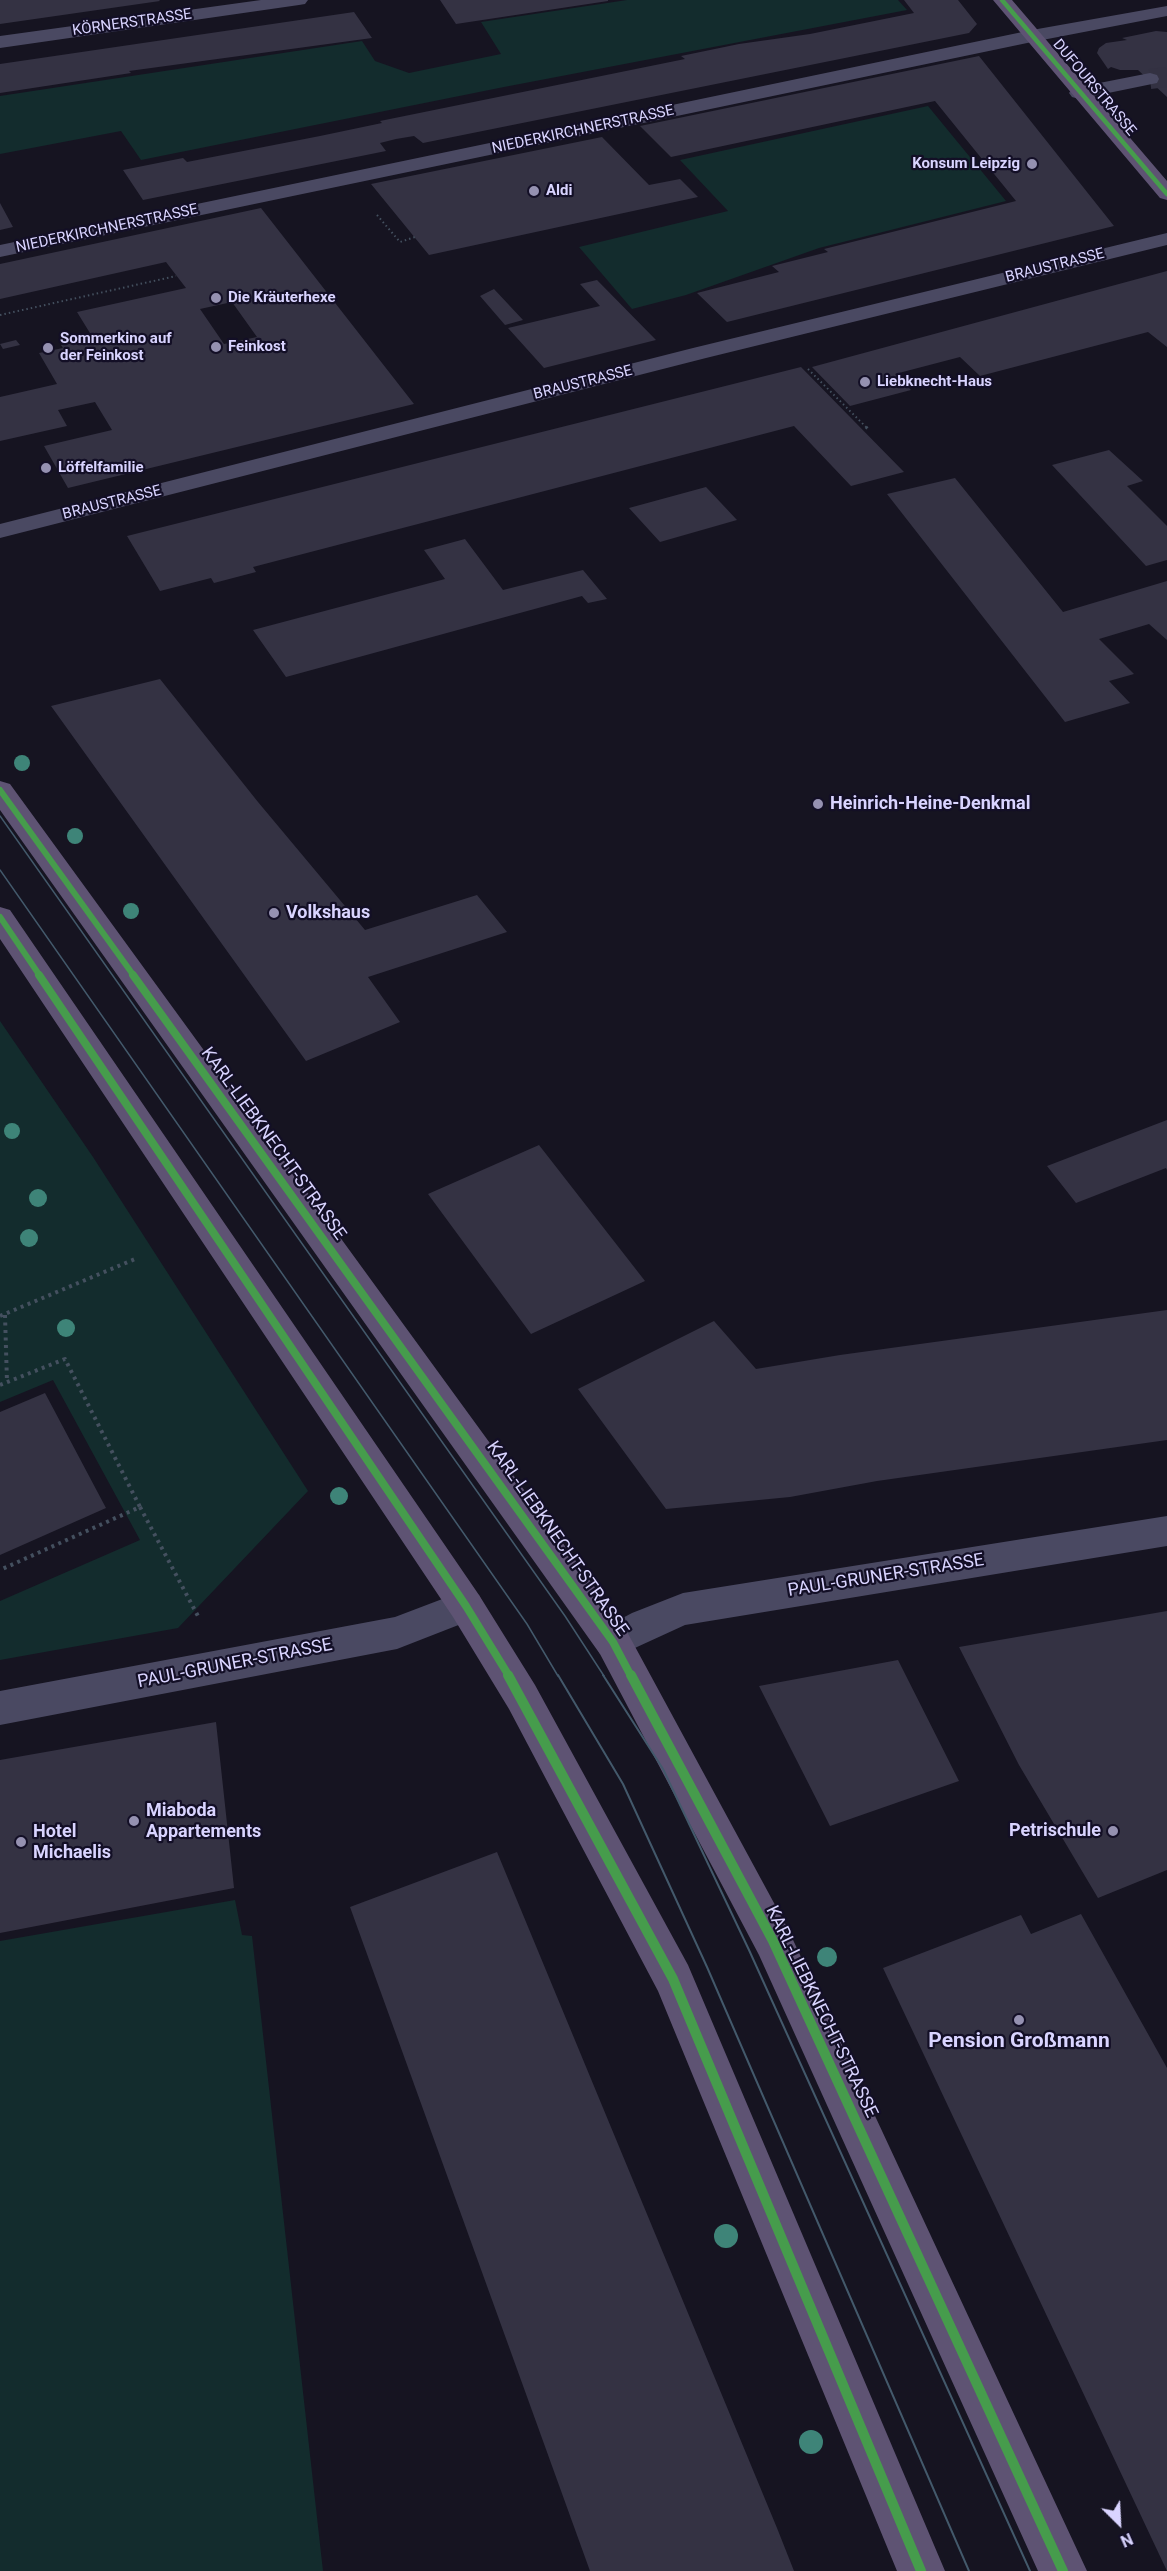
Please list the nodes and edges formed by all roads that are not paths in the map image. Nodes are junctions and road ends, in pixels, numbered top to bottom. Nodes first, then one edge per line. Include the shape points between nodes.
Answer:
1 (299, 0) edge
2 (1002, 0) edge
3 (1167, 11) edge
4 (1032, 36) junction
5 (0, 42) edge
6 (1150, 79) tunnel mouth
7 (1079, 93) junction
8 (1167, 194) edge
9 (1167, 239) edge
10 (0, 251) edge
11 (0, 531) edge
12 (0, 790) edge
13 (0, 917) edge
14 (1167, 1532) edge
15 (466, 1606) junction
16 (613, 1642) junction
17 (0, 1708) edge
18 (921, 2571) edge
19 (1063, 2571) edge

1 - 5 street, KÖRNERSTRASSE
2 - 4 main road, DUFOURSTRASSE
3 - 4 street, NIEDERKIRCHNERSTRASSE
4 - 7 main road, DUFOURSTRASSE
4 - 10 street, NIEDERKIRCHNERSTRASSE
6 - 7 street
7 - 8 main road, DUFOURSTRASSE
9 - 11 street, BRAUSTRASSE
12 - 16 main road, KARL-LIEBKNECHT-STRASSE
13 - 15 main road
14 - 16 street, PAUL-GRUNER-STRASSE via 682,1609 645,1623
15 - 17 street, PAUL-GRUNER-STRASSE via 397,1633
15 - 18 main road via 522,1697 673,1979
16 - 19 main road, KARL-LIEBKNECHT-STRASSE via 773,1941

